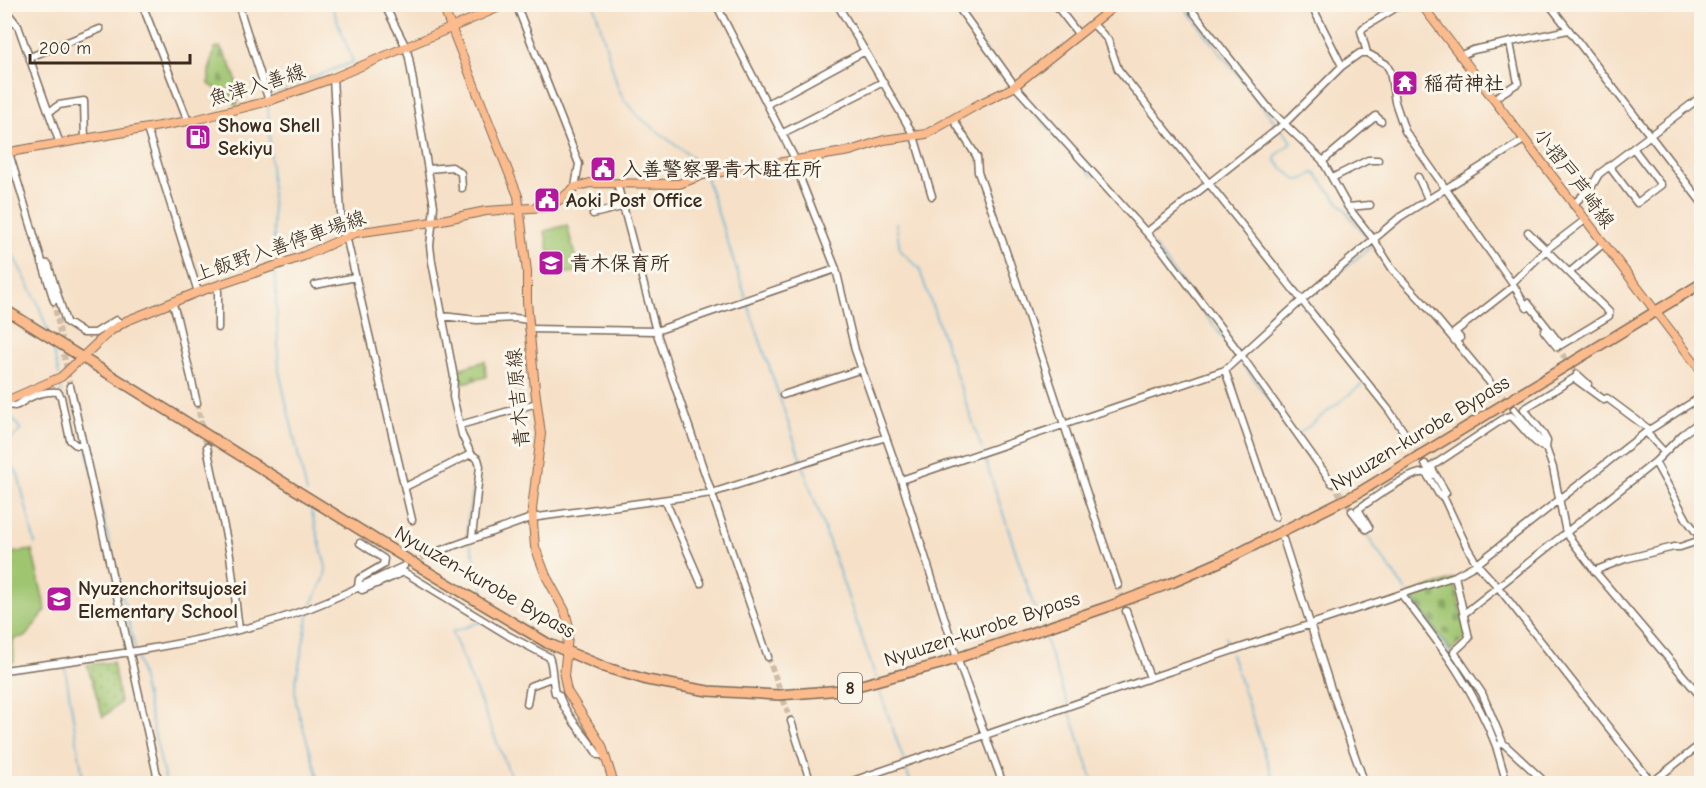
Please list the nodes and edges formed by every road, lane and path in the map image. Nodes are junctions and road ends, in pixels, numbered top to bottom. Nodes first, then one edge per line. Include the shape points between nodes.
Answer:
1 (142, 4) edge
2 (238, 4) edge
3 (384, 4) edge
4 (442, 4) edge
5 (507, 4) edge
6 (516, 4) edge
7 (716, 4) edge
8 (837, 4) edge
9 (956, 4) edge
10 (1055, 4) edge
11 (1118, 4) edge
12 (1187, 4) edge
13 (1311, 4) edge
14 (1402, 4) edge
15 (1420, 4) edge
16 (1549, 4) edge
17 (4, 8) edge
18 (1093, 24) junction
19 (100, 29) dead end
20 (452, 29) junction
21 (1568, 30) junction
22 (1079, 35) junction
23 (1510, 43) junction
24 (406, 47) junction
25 (865, 51) junction
26 (1367, 53) junction
27 (1459, 56) junction
28 (30, 57) junction
29 (1342, 66) junction
30 (333, 78) junction
31 (883, 82) junction
32 (1015, 86) junction
33 (1701, 96) edge
34 (1493, 99) junction
35 (270, 101) junction
36 (767, 104) junction
37 (49, 112) junction
38 (953, 119) junction
39 (188, 121) junction
40 (1381, 121) dead end
41 (1284, 124) junction
42 (147, 129) junction
43 (783, 133) junction
44 (914, 136) junction
45 (1649, 136) junction
46 (85, 140) junction
47 (1524, 140) junction
48 (4, 142) edge
49 (60, 144) junction
50 (1633, 148) junction
51 (7, 153) edge
52 (1378, 160) dead end
53 (796, 161) junction
54 (1323, 161) junction
55 (1609, 166) junction
56 (428, 169) junction
57 (1418, 177) dead end
58 (1332, 178) junction
59 (617, 183) junction
60 (1209, 183) junction
61 (575, 187) junction
62 (462, 188) dead end
63 (1445, 189) junction
64 (932, 196) dead end
65 (1428, 199) junction
66 (1701, 203) edge
67 (1370, 205) dead end
68 (1574, 205) junction
69 (622, 207) junction
70 (1347, 207) junction
71 (520, 208) junction
72 (593, 214) dead end
73 (1585, 220) junction
74 (432, 222) junction
75 (1147, 232) junction
76 (1528, 232) dead end
77 (346, 236) junction
78 (1374, 240) junction
79 (1603, 244) junction
80 (1547, 249) junction
81 (42, 263) junction
82 (836, 269) junction
83 (1570, 272) junction
84 (356, 276) junction
85 (1701, 283) edge
86 (1513, 284) junction
87 (218, 285) junction
88 (315, 285) dead end
89 (198, 292) junction
90 (1302, 300) junction
91 (54, 301) tunnel mouth
92 (172, 302) junction
93 (1525, 305) junction
94 (4, 309) edge
95 (1655, 311) junction
96 (442, 316) junction
97 (529, 320) junction
98 (122, 324) junction
99 (219, 328) dead end
100 (529, 329) junction
101 (656, 331) junction
102 (1455, 341) junction
103 (1557, 347) tunnel mouth
104 (1241, 355) junction
105 (82, 357) junction
106 (862, 369) junction
107 (1225, 370) junction
108 (1701, 372) edge
109 (1577, 374) tunnel mouth
110 (70, 387) tunnel mouth
111 (1496, 390) tunnel mouth
112 (783, 395) dead end
113 (1701, 396) edge
114 (1608, 398) junction
115 (4, 402) edge
116 (197, 403) tunnel mouth
117 (537, 403) junction
118 (1514, 409) tunnel mouth
119 (1701, 420) edge
120 (1063, 424) junction
121 (460, 425) junction
122 (1648, 431) junction
123 (886, 438) junction
124 (1411, 442) tunnel mouth
125 (83, 445) junction
126 (207, 447) tunnel mouth
127 (1546, 448) junction
128 (1664, 452) junction
129 (471, 454) junction
130 (1655, 462) junction
131 (1425, 464) tunnel mouth
132 (901, 480) junction
133 (1332, 483) tunnel mouth
134 (405, 487) junction
135 (712, 493) junction
136 (1443, 496) junction
137 (1561, 499) junction
138 (665, 500) junction
139 (1352, 511) tunnel mouth
140 (1275, 517) dead end
141 (531, 518) junction
142 (412, 520) dead end
143 (1566, 533) junction
144 (472, 537) junction
145 (1283, 539) dead end
146 (1701, 540) edge
147 (360, 543) dead end
148 (436, 552) tunnel mouth
149 (1478, 564) junction
150 (404, 566) tunnel mouth
151 (1594, 571) junction
152 (1455, 576) junction
153 (700, 583) dead end
154 (1118, 585) tunnel mouth
155 (358, 587) junction
156 (1498, 587) junction
157 (1401, 594) junction
158 (1126, 611) tunnel mouth
159 (1465, 613) junction
160 (1310, 625) junction
161 (238, 629) junction
162 (566, 651) junction
163 (130, 653) junction
164 (768, 657) tunnel mouth
165 (957, 658) junction
166 (4, 670) edge
167 (551, 678) junction
168 (1150, 678) junction
169 (1701, 698) edge
170 (527, 704) dead end
171 (791, 721) tunnel mouth
172 (986, 736) junction
173 (1701, 743) edge
174 (1499, 744) junction
175 (605, 755) junction
176 (159, 783) edge
177 (614, 783) edge
178 (812, 783) edge
179 (844, 783) edge
180 (1003, 783) edge
181 (1365, 783) edge
182 (1507, 783) edge
183 (1547, 783) edge
184 (1652, 783) edge

1 - 39 street
2 - 35 street
3 - 24 street
4 - 20 main road, 青木吉原線
5 - 20 main road, 魚津入善線
6 - 61 street via 579,164
7 - 36 street
8 - 25 street
9 - 32 street
10 - 22 street
11 - 18 main road, 上飯野入善停車場線
12 - 41 street
13 - 29 street
14 - 26 street via 1363,28
15 - 27 main road, 小摺戸芦崎線
16 - 21 street
17 - 28 street via 18,26
18 - 22 main road, 上飯野入善停車場線
18 - 60 street via 1108,40 1118,69
19 - 28 street
20 - 24 main road, 魚津入善線
20 - 71 main road, 青木吉原線
21 - 23 street
21 - 45 street
22 - 32 main road, 上飯野入善停車場線
23 - 27 street
23 - 34 street via 1518,83
24 - 30 main road, 魚津入善線
24 - 56 street
25 - 31 street
25 - 36 street
26 - 29 street via 1360,53
26 - 63 street via 1386,64 1405,131
27 - 34 main road, 小摺戸芦崎線
28 - 37 street
29 - 41 street
30 - 35 main road, 魚津入善線
30 - 77 street via 341,214
31 - 43 street
31 - 44 street
32 - 38 main road, 上飯野入善停車場線
32 - 75 street
33 - 45 street
34 - 47 main road, 小摺戸芦崎線
35 - 39 main road, 魚津入善線
36 - 43 street
37 - 46 street via 59,105 84,101
37 - 49 street
38 - 44 main road, 上飯野入善停車場線
38 - 120 street via 977,157 978,172
39 - 42 main road, 魚津入善線
40 - 54 street via 1376,116
41 - 54 street
41 - 60 street
42 - 46 main road, 魚津入善線
42 - 89 street
43 - 53 street
44 - 53 main road, 上飯野入善停車場線
44 - 64 street
45 - 50 street
45 - 66 street
46 - 49 main road, 魚津入善線
47 - 63 street
47 - 68 main road, 小摺戸芦崎線
48 - 51 street
49 - 51 main road, 魚津入善線
50 - 55 street
50 - 55 street via 1661,185 1636,203
51 - 81 street
52 - 58 street via 1368,160
53 - 59 main road, 上飯野入善停車場線 via 703,175 678,184
53 - 82 street
54 - 58 street
55 - 68 street
56 - 62 street via 452,167 461,173
56 - 74 street via 434,206
57 - 65 street
58 - 70 street
59 - 61 main road, 上飯野入善停車場線
59 - 69 street
60 - 75 street
60 - 90 street
61 - 71 main road, 上飯野入善停車場線 via 546,207
63 - 65 street
63 - 86 street
65 - 78 street
67 - 70 street
68 - 73 main road, 小摺戸芦崎線
69 - 72 street
69 - 101 street
70 - 78 street
71 - 74 main road, 上飯野入善停車場線
71 - 97 main road, 青木吉原線
73 - 79 main road, 小摺戸芦崎線
73 - 80 street
74 - 77 main road, 上飯野入善停車場線
74 - 96 street via 430,246
75 - 104 street
76 - 80 street
77 - 84 street
77 - 87 main road, 上飯野入善停車場線 via 304,256
78 - 90 street
78 - 102 street via 1393,270
79 - 83 street
79 - 95 main road, 小摺戸芦崎線
80 - 83 street
80 - 86 street
81 - 91 street
81 - 98 street via 48,264 66,321 83,333 95,333 116,320
82 - 101 street
82 - 106 street
83 - 93 street via 1609,316 1561,345 1528,303
84 - 88 street
84 - 134 street
85 - 95 highway, Nyuuzen-kurobe Bypass / 8
86 - 93 street
86 - 102 street via 1455,332 1460,338
87 - 89 main road, 上飯野入善停車場線
87 - 99 street
89 - 92 main road, 上飯野入善停車場線
90 - 104 street
90 - 124 street
92 - 98 main road, 上飯野入善停車場線
92 - 116 street
93 - 103 street
94 - 105 highway, Nyuuzen-kurobe Bypass / 8
95 - 108 main road, 小摺戸芦崎線
95 - 165 highway, Nyuuzen-kurobe Bypass / 8 via 1358,494 1300,524 1174,582
96 - 97 street
96 - 121 street
97 - 100 main road, 青木吉原線
98 - 105 main road, 上飯野入善停車場線
100 - 101 street
100 - 117 main road, 青木吉原線
101 - 135 street
102 - 111 street
104 - 107 street
104 - 133 street
105 - 115 main road, 上飯野入善停車場線 via 61,377
105 - 162 highway, Nyuuzen-kurobe Bypass / 8 via 500,616
106 - 112 street
106 - 123 street
107 - 120 street
107 - 140 street
109 - 114 street
110 - 125 street
113 - 122 street
114 - 122 street
114 - 127 street via 1604,400 1574,378 1524,409 1548,441
115 - 125 street via 16,407 26,399 58,392 70,440
117 - 121 street
117 - 141 main road, 青木吉原線 via 542,434
118 - 127 street
119 - 128 street
120 - 132 street
120 - 154 street
121 - 129 street
122 - 128 street
122 - 137 street
123 - 132 street
123 - 135 street
125 - 163 street
126 - 161 street via 230,555
127 - 136 street via 1539,446 1511,416 1506,417 1431,467 1444,487
127 - 137 street
128 - 130 street
129 - 134 street
129 - 144 street via 480,466
130 - 143 street
130 - 146 street
131 - 136 street
132 - 165 street
134 - 142 street
135 - 138 street
135 - 164 street
136 - 139 street via 1422,472 1358,509 1369,527 1366,529
136 - 149 street
137 - 143 street
137 - 149 street
138 - 141 street
138 - 153 street
141 - 144 street
141 - 162 main road, 青木吉原線 via 540,561 565,611 569,627
143 - 151 street
143 - 156 street
144 - 148 street
145 - 160 street
146 - 151 street
147 - 155 street via 384,559 383,565 359,579
149 - 152 street
149 - 156 street
150 - 155 street
151 - 169 street
152 - 157 street
152 - 159 street
155 - 161 street via 292,615
155 - 167 street via 362,590 404,572 549,657
156 - 159 street
156 - 184 street
157 - 160 street
157 - 174 street via 1466,683
158 - 168 street
159 - 174 street via 1469,638 1454,652 1482,693
160 - 168 street
160 - 181 street
161 - 163 street
162 - 165 highway, Nyuuzen-kurobe Bypass / 8 via 647,680 746,695 842,690
162 - 175 main road, 青木吉原線 via 567,691 594,730
163 - 166 street
163 - 176 street
165 - 172 street
167 - 170 street via 530,686
167 - 175 street via 566,712 598,755
168 - 172 street
171 - 178 street
172 - 179 street
172 - 180 street
173 - 184 street
174 - 182 street
174 - 183 street
175 - 177 main road, 青木吉原線

